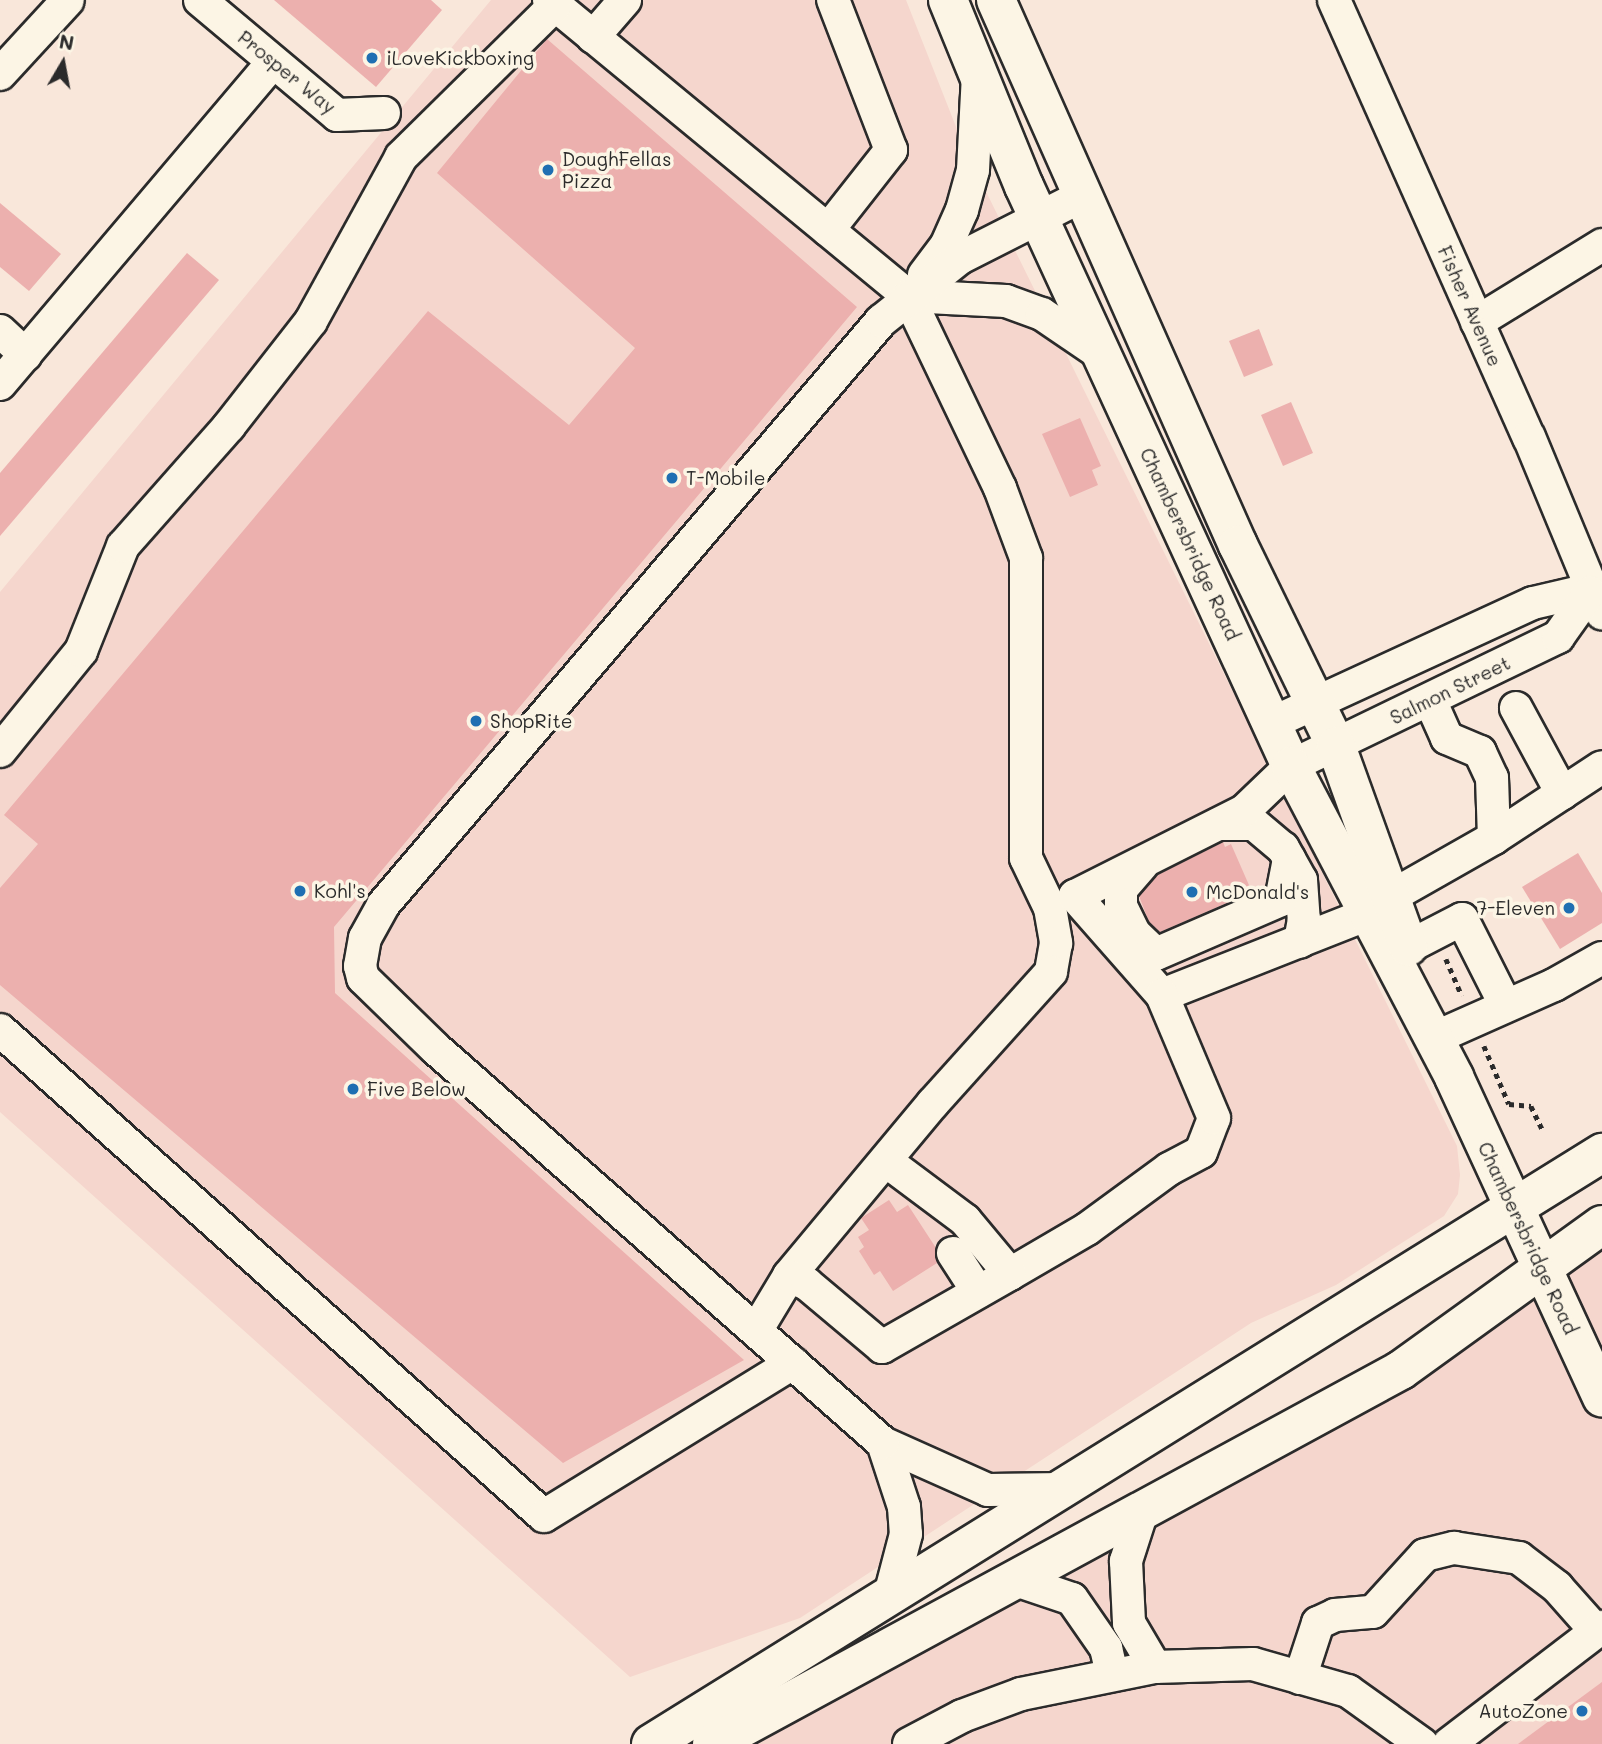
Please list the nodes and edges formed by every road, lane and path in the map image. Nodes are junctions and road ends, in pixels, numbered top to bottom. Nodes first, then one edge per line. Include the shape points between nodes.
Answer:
1 (68, 0) edge
2 (200, 0) edge
3 (625, 0) edge
4 (833, 0) edge
5 (948, 0) edge
6 (996, 0) edge
7 (1334, 0) edge
8 (552, 2) edge
9 (593, 37) junction
10 (272, 63) junction
11 (0, 74) edge
12 (978, 74) junction
13 (384, 113) dead end
14 (1082, 195) junction
15 (1038, 217) junction
16 (828, 230) junction
17 (1602, 245) edge
18 (908, 296) junction
19 (1477, 322) junction
20 (0, 331) edge
21 (26, 355) junction
22 (1102, 355) junction
23 (0, 384) edge
24 (1598, 597) edge
25 (1430, 700) junction
26 (1314, 701) junction
27 (1516, 708) dead end
28 (1272, 723) junction
29 (1336, 746) junction
30 (0, 751) edge
31 (1291, 766) junction
32 (1602, 767) edge
33 (1562, 793) junction
34 (1218, 824) junction
35 (1494, 838) junction
36 (1153, 857) junction
37 (1289, 859) junction
38 (1062, 902) junction
39 (1379, 906) junction
40 (1300, 942) junction
41 (1408, 947) junction
42 (1602, 958) edge
43 (1162, 995) junction
44 (1505, 1004) junction
45 (0, 1030) edge
46 (1439, 1036) junction
47 (1454, 1077) junction
48 (1602, 1153) edge
49 (886, 1161) junction
50 (931, 1195) junction
51 (1515, 1210) junction
52 (1602, 1225) edge
53 (1543, 1265) junction
54 (1010, 1274) junction
55 (789, 1276) junction
56 (978, 1292) junction
57 (756, 1331) junction
58 (793, 1363) junction
59 (1602, 1398) edge
60 (883, 1443) junction
61 (1064, 1489) junction
62 (1143, 1507) junction
63 (1013, 1579) junction
64 (890, 1595) junction
65 (1599, 1629) edge
66 (1155, 1667) junction
67 (1112, 1673) junction
68 (1300, 1678) junction
69 (651, 1744) edge
70 (712, 1744) edge
71 (909, 1744) edge
72 (1422, 1744) edge
73 (1449, 1744) edge

1 - 11 street
2 - 10 street, Prosper Way
3 - 9 street
4 - 16 street via 891,150
5 - 12 main road, Chambersbridge Road
6 - 14 main road, Chambersbridge Road
7 - 19 street, Fisher Avenue
8 - 9 street
8 - 30 street via 401,158 311,321 229,426 123,546 81,651
9 - 16 street
10 - 13 street, Prosper Way via 337,116
10 - 21 street
12 - 15 main road, Chambersbridge Road
12 - 18 street via 972,170 962,210 946,246
14 - 15 street
14 - 26 main road, Chambersbridge Road via 1238,545
15 - 18 street via 960,258
15 - 22 main road, Chambersbridge Road
16 - 18 street
17 - 19 street
18 - 22 street via 1006,301 1042,314
18 - 38 street via 1000,488 1026,558 1026,858
18 - 57 street via 873,331 383,905 365,938 360,966 363,978 435,1048
19 - 24 street, Fisher Avenue
20 - 21 street
21 - 23 street
22 - 28 main road, Chambersbridge Road
24 - 25 street, Salmon Street via 1558,637
24 - 26 street via 1533,603
25 - 29 street, Salmon Street
25 - 35 street via 1447,738 1480,752 1492,778
26 - 28 street
26 - 29 main road, Chambersbridge Road
27 - 33 street
28 - 31 main road, Chambersbridge Road
29 - 31 street, Salmon Street
29 - 39 main road, Chambersbridge Road
31 - 34 street, Salmon Street via 1244,811
31 - 39 main road, Chambersbridge Road
32 - 33 street
33 - 35 street
34 - 36 street, Salmon Street
34 - 37 street via 1254,824
35 - 39 street
36 - 37 street via 1130,875 1121,890 1121,906 1134,933 1156,954 1281,900
36 - 38 street
37 - 40 street via 1301,880 1304,919
38 - 43 street
38 - 49 street via 1051,972
39 - 40 street
39 - 41 main road, Chambersbridge Road
39 - 47 main road, Chambersbridge Road
40 - 43 street
41 - 44 street via 1462,919
41 - 46 main road, Chambersbridge Road
42 - 44 street via 1554,985
43 - 54 street via 1214,1118 1201,1152 1087,1229
44 - 46 street
45 - 58 street via 544,1516
46 - 47 main road, Chambersbridge Road
47 - 51 main road, Chambersbridge Road
48 - 51 main road
49 - 50 street
49 - 55 street
50 - 54 street via 965,1220
50 - 56 street via 933,1220
51 - 53 main road, Chambersbridge Road
51 - 61 main road
52 - 53 main road
53 - 59 main road, Chambersbridge Road
53 - 62 main road via 1401,1370
54 - 56 street
55 - 56 street via 807,1284 882,1348
55 - 57 street
57 - 58 street
58 - 60 street
60 - 61 street via 988,1490
60 - 64 street via 904,1507 906,1534
61 - 64 main road
62 - 63 main road
62 - 66 street via 1126,1561 1129,1623
63 - 67 street via 1072,1599 1106,1648
63 - 70 main road
64 - 69 main road
65 - 68 street via 1557,1587 1519,1558 1454,1548 1425,1555 1373,1612 1335,1615 1318,1623
65 - 73 street
66 - 67 street
66 - 68 street via 1253,1664
67 - 71 street via 1021,1694 962,1716
68 - 72 street via 1348,1691

